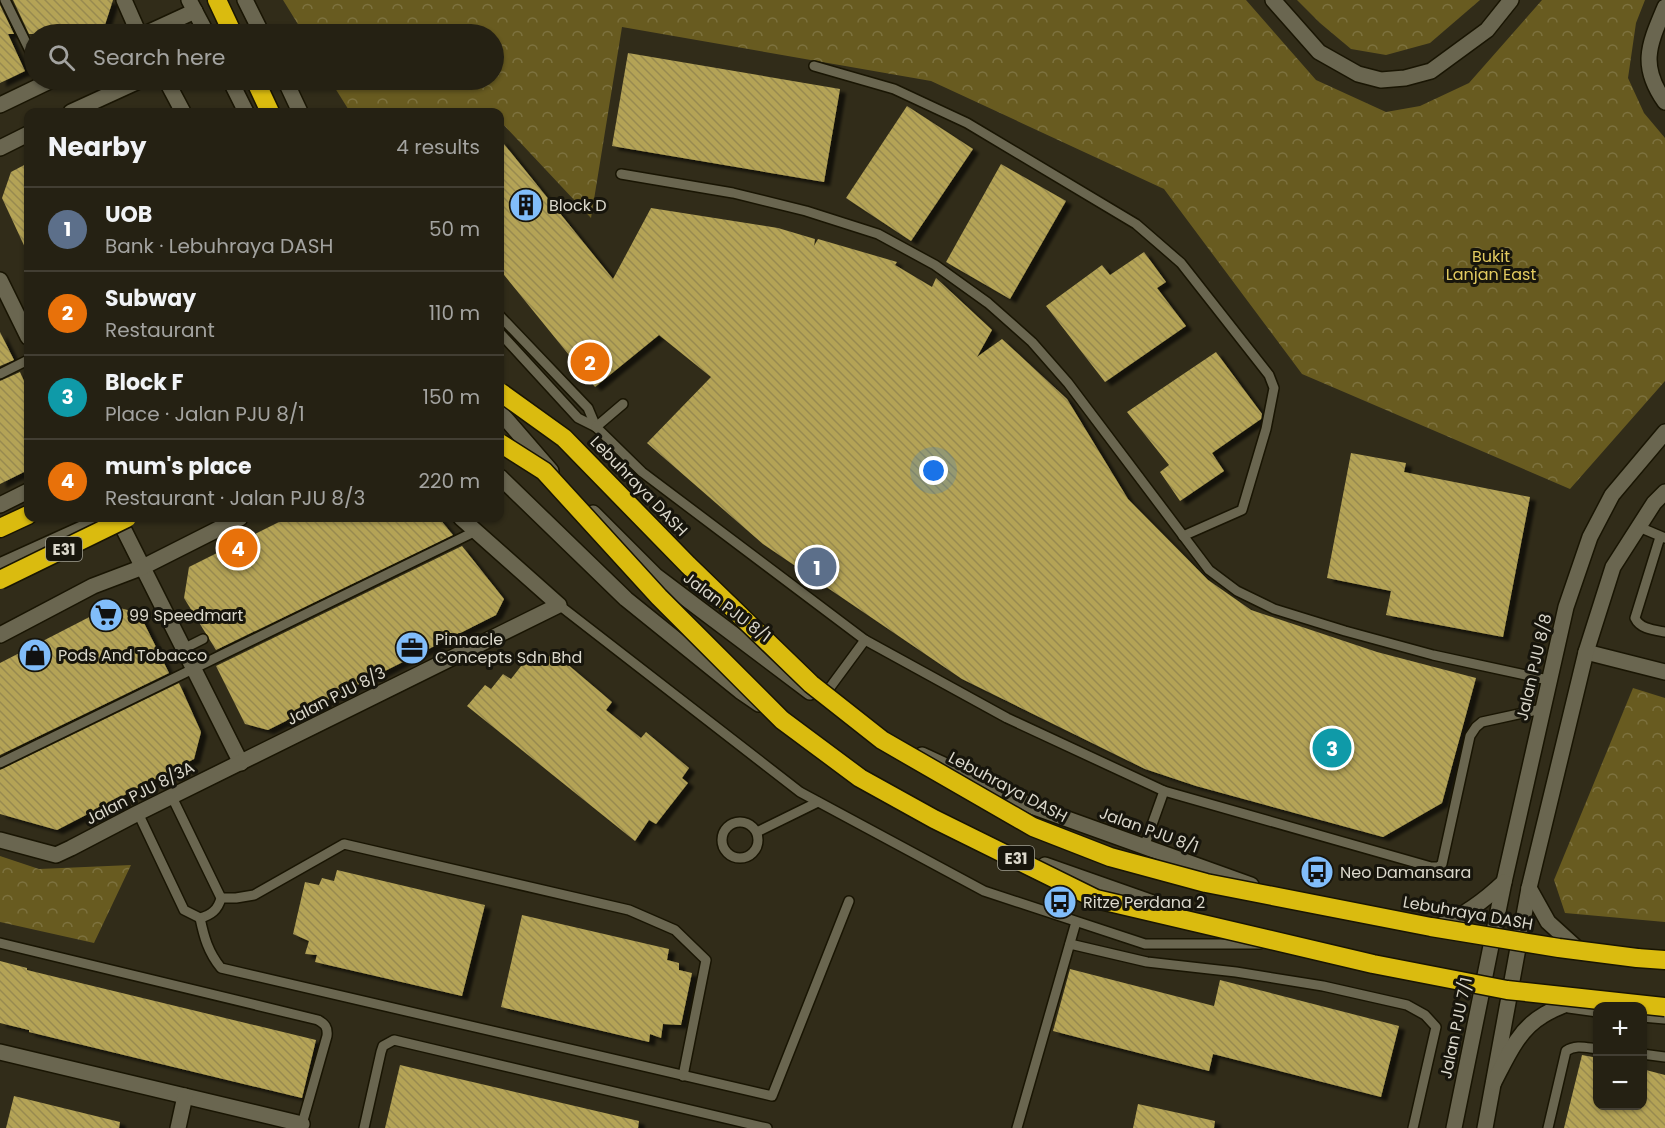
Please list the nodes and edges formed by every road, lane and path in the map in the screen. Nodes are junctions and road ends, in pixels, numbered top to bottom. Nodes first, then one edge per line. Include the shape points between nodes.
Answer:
1 (4, 0) edge
2 (124, 0) edge
3 (217, 0) edge
4 (244, 0) edge
5 (1273, 0) edge
6 (1510, 0) edge
7 (192, 5) edge
8 (1665, 7) edge
9 (135, 24) edge
10 (161, 24) edge
11 (202, 24) edge
12 (228, 24) edge
13 (257, 24) edge
14 (24, 39) edge
15 (814, 66) dead end
16 (29, 90) edge
17 (119, 90) edge
18 (171, 90) edge
19 (235, 90) edge
20 (260, 90) edge
21 (290, 90) edge
22 (1665, 102) edge
23 (0, 105) edge
24 (80, 108) edge
25 (181, 108) edge
26 (244, 108) edge
27 (268, 108) edge
28 (298, 108) edge
29 (24, 136) edge
30 (0, 148) edge
31 (621, 174) dead end
32 (0, 280) edge
33 (504, 320) edge
34 (24, 329) edge
35 (504, 337) edge
36 (24, 362) edge
37 (0, 374) edge
38 (504, 395) edge
39 (623, 404) dead end
40 (504, 417) edge
41 (596, 427) junction
42 (1665, 432) edge
43 (504, 446) edge
44 (504, 481) edge
45 (24, 492) edge
46 (1665, 492) edge
47 (0, 505) edge
48 (24, 517) edge
49 (97, 522) edge
50 (119, 522) edge
51 (120, 522) edge
52 (232, 522) edge
53 (466, 522) edge
54 (1639, 527) junction
55 (0, 528) edge
56 (476, 531) junction
57 (1183, 536) junction
58 (1662, 537) edge
59 (0, 566) edge
60 (143, 567) junction
61 (0, 580) edge
62 (559, 605) junction
63 (1665, 632) edge
64 (0, 635) edge
65 (203, 639) dead end
66 (865, 640) junction
67 (183, 649) junction
68 (1586, 652) junction
69 (193, 668) junction
70 (1665, 672) edge
71 (1548, 680) junction
72 (820, 700) junction
73 (1542, 710) junction
74 (0, 763) edge
75 (241, 763) junction
76 (1164, 791) junction
77 (172, 797) junction
78 (818, 802) junction
79 (138, 813) junction
80 (757, 832) junction
81 (0, 840) edge
82 (1144, 847) junction
83 (1504, 882) junction
84 (1530, 888) junction
85 (221, 898) junction
86 (849, 901) dead end
87 (200, 918) junction
88 (1076, 922) junction
89 (1441, 926) junction
90 (1100, 930) junction
91 (1493, 935) junction
92 (1519, 941) junction
93 (0, 943) edge
94 (1070, 944) junction
95 (1268, 944) junction
96 (1096, 951) junction
97 (1583, 954) junction
98 (1665, 960) edge
99 (1665, 964) edge
100 (1483, 988) junction
101 (1510, 993) junction
102 (1564, 1005) junction
103 (1665, 1007) edge
104 (1593, 1008) edge
105 (1647, 1014) edge
106 (1665, 1016) edge
107 (1593, 1049) edge
108 (0, 1052) edge
109 (1647, 1055) edge
110 (1665, 1057) edge
111 (683, 1076) junction
112 (1494, 1082) junction
113 (185, 1096) junction
114 (302, 1124) joint
115 (178, 1128) edge
116 (364, 1128) edge
117 (767, 1128) edge
118 (1017, 1128) edge
119 (1413, 1128) edge
120 (1454, 1128) edge
121 (1485, 1128) edge
122 (1548, 1128) edge

1 - 14 lane
2 - 9 street
3 - 12 highway
4 - 13 street
5 - 6 street via 1319,52 1358,74 1381,80 1431,71 1487,30
7 - 10 street
7 - 11 street
8 - 22 street via 1648,58 1655,86
15 - 57 lane via 904,94 967,123 1136,224 1182,263 1269,375 1274,388 1242,510
16 - 23 street
17 - 24 street
18 - 25 street
19 - 26 street
20 - 27 highway
21 - 28 street
29 - 30 street
31 - 57 lane via 733,193 806,211 878,234 935,265 988,303 1032,342 1068,383
32 - 34 street
33 - 41 lane via 588,408
35 - 41 lane via 578,418
36 - 37 lane
38 - 98 highway, Lebuhraya DASH / E31, bridge via 564,438 811,684 882,740 1034,827 1110,857 1206,883 1559,948
39 - 41 lane
40 - 72 street, Jalan PJU 8/1 via 543,463 656,576
41 - 66 lane via 642,472
42 - 71 street, Jalan PJU 8/8 via 1612,495 1590,537 1566,608
43 - 103 highway, E31, bridge via 544,471 659,597 783,720 860,778 1096,899 1373,964 1507,990
44 - 95 street via 626,599 740,691 881,787 1057,871
45 - 47 street
46 - 54 street
48 - 55 highway
49 - 59 street
50 - 61 highway, E31, bridge
51 - 60 street
52 - 60 street
53 - 56 street
54 - 58 lane
54 - 68 street via 1613,567
56 - 62 street
56 - 69 lane
57 - 71 lane via 1209,570 1237,591 1274,609 1433,655
58 - 63 lane via 1635,618 1644,627
60 - 64 street via 93,586
60 - 67 street
62 - 75 street, Jalan PJU 8/3
62 - 78 lane
65 - 67 lane
66 - 72 lane
66 - 76 lane via 1007,718
67 - 69 street
68 - 70 street
68 - 84 street
69 - 74 lane
69 - 75 street
71 - 73 street, Jalan PJU 8/8
72 - 82 street, Jalan PJU 8/1 via 842,717 1034,807
73 - 76 lane via 1482,722 1470,736 1442,864 1438,867
73 - 83 street, Jalan PJU 8/8
75 - 77 street, Jalan PJU 8/3A
76 - 82 lane
77 - 79 street, Jalan PJU 8/3A
77 - 85 lane
78 - 80 lane
78 - 88 lane via 984,891
79 - 81 street, Jalan PJU 8/3A via 56,855
79 - 87 lane via 184,910
80 - 80 lane via 758,846 748,856 734,856 723,847 723,833 732,823 746,822
82 - 89 street, Jalan PJU 8/1 via 1268,891
83 - 89 street via 1483,902
83 - 91 street, Jalan PJU 8/8
84 - 92 street
84 - 97 street via 1548,922
85 - 87 lane via 213,913
85 - 111 lane via 254,895 344,844 629,909 675,930 706,960
86 - 111 lane via 772,1096
87 - 111 lane via 205,943 221,968
88 - 90 lane
88 - 94 lane
89 - 91 street, Jalan PJU 8/1
90 - 95 lane via 1145,945
90 - 96 lane
91 - 92 street, Jalan PJU 8/1
91 - 100 street, Jalan PJU 7/1
92 - 97 street, Jalan PJU 8/1
92 - 101 street
93 - 114 lane via 324,1023 327,1036
94 - 96 lane
94 - 118 lane
95 - 100 street
96 - 119 lane via 1147,962 1323,986 1407,1005 1425,1015 1436,1027
97 - 99 street, Jalan PJU 8/1
100 - 101 street
100 - 120 street, Jalan PJU 7/1
101 - 102 street
101 - 112 street
102 - 104 street
102 - 112 street via 1540,1016 1525,1032 1510,1050
105 - 106 street
107 - 122 lane via 1566,1051
108 - 113 street
109 - 110 lane
112 - 121 street
113 - 114 street
113 - 115 street
116 - 117 lane via 383,1046 394,1040

